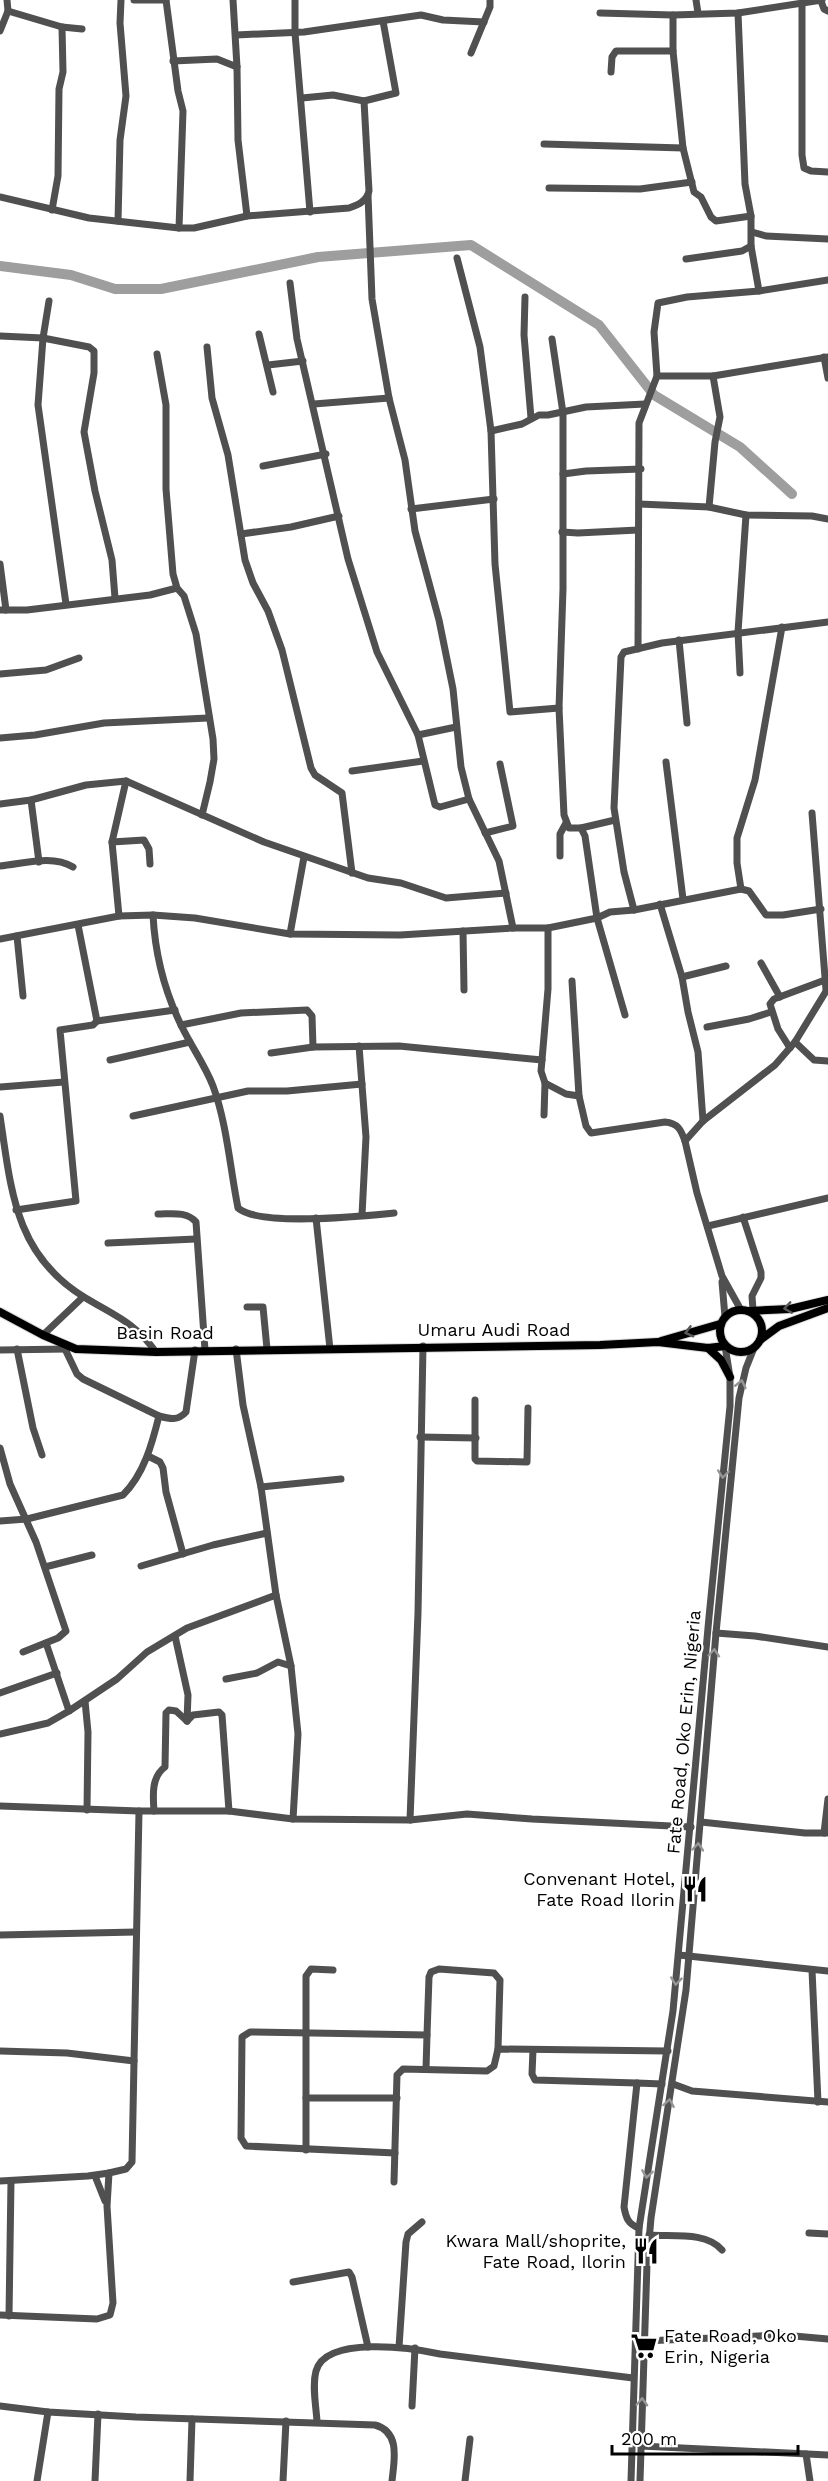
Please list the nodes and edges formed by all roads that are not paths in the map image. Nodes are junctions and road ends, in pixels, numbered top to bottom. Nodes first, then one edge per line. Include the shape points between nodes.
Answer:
1 (7, 0) edge
2 (134, 0) edge
3 (166, 0) edge
4 (233, 0) edge
5 (295, 0) edge
6 (490, 0) edge
7 (696, 0) edge
8 (122, 1) edge
9 (822, 1) edge
10 (763, 4) edge
11 (802, 5) junction
12 (8, 11) junction
13 (828, 11) edge
14 (600, 13) dead end
15 (698, 13) junction
16 (738, 13) junction
17 (673, 15) junction
18 (383, 21) junction
19 (484, 22) junction
20 (62, 27) junction
21 (82, 29) dead end
22 (0, 31) edge
23 (295, 33) junction
24 (236, 35) junction
25 (235, 50) junction
26 (673, 51) junction
27 (471, 53) dead end
28 (218, 59) junction
29 (174, 61) junction
30 (237, 67) junction
31 (611, 72) dead end
32 (302, 98) junction
33 (364, 101) junction
34 (544, 144) dead end
35 (683, 148) junction
36 (828, 172) edge
37 (692, 182) junction
38 (549, 188) dead end
39 (368, 195) junction
40 (0, 197) edge
41 (52, 210) junction
42 (310, 212) junction
43 (247, 216) junction
44 (752, 216) junction
45 (118, 221) junction
46 (179, 228) junction
47 (752, 232) junction
48 (828, 239) edge
49 (751, 246) junction
50 (457, 258) dead end
51 (686, 259) dead end
52 (828, 280) edge
53 (290, 283) dead end
54 (759, 291) junction
55 (525, 297) dead end
56 (50, 301) dead end
57 (259, 334) dead end
58 (0, 336) edge
59 (43, 338) junction
60 (552, 339) dead end
61 (207, 346) dead end
62 (157, 354) dead end
63 (826, 357) edge
64 (303, 361) junction
65 (268, 365) junction
66 (657, 376) junction
67 (713, 376) junction
68 (828, 378) edge
69 (273, 392) dead end
70 (389, 398) junction
71 (314, 404) junction
72 (645, 404) junction
73 (563, 413) junction
74 (531, 418) junction
75 (490, 431) junction
76 (326, 454) junction
77 (263, 466) dead end
78 (641, 469) junction
79 (563, 474) junction
80 (494, 499) junction
81 (639, 504) junction
82 (709, 507) junction
83 (411, 510) junction
84 (746, 515) junction
85 (339, 516) junction
86 (828, 519) edge
87 (638, 530) junction
88 (562, 532) junction
89 (241, 534) junction
90 (0, 564) edge
91 (177, 588) junction
92 (115, 598) junction
93 (66, 604) junction
94 (3, 610) edge
95 (828, 622) edge
96 (782, 627) junction
97 (738, 632) junction
98 (679, 640) junction
99 (638, 649) junction
100 (79, 658) dead end
101 (0, 674) edge
102 (740, 674) dead end
103 (559, 708) junction
104 (208, 718) junction
105 (687, 723) dead end
106 (456, 727) junction
107 (418, 735) junction
108 (0, 738) edge
109 (423, 761) junction
110 (666, 762) dead end
111 (500, 764) dead end
112 (352, 771) dead end
113 (126, 781) junction
114 (469, 799) junction
115 (31, 800) junction
116 (0, 804) edge
117 (812, 813) dead end
118 (202, 815) junction
119 (615, 820) junction
120 (566, 823) junction
121 (581, 828) junction
122 (485, 833) junction
123 (112, 842) junction
124 (560, 856) dead end
125 (303, 857) junction
126 (39, 862) junction
127 (150, 864) dead end
128 (0, 866) edge
129 (73, 867) dead end
130 (352, 873) junction
131 (741, 889) junction
132 (506, 893) junction
133 (683, 899) junction
134 (660, 904) junction
135 (821, 909) junction
136 (634, 910) junction
137 (153, 915) junction
138 (119, 916) junction
139 (597, 918) junction
140 (78, 925) junction
141 (513, 927) junction
142 (548, 928) junction
143 (463, 931) junction
144 (290, 934) junction
145 (17, 936) junction
146 (0, 939) edge
147 (760, 963) dead end
148 (726, 966) dead end
149 (682, 977) junction
150 (825, 980) junction
151 (572, 981) dead end
152 (827, 989) edge
153 (464, 990) dead end
154 (23, 996) dead end
155 (780, 997) junction
156 (175, 1010) junction
157 (771, 1012) junction
158 (625, 1015) dead end
159 (97, 1022) junction
160 (181, 1025) junction
161 (707, 1026) dead end
162 (190, 1042) junction
163 (793, 1045) junction
164 (359, 1046) junction
165 (314, 1047) junction
166 (271, 1053) dead end
167 (110, 1060) dead end
168 (542, 1060) junction
169 (828, 1061) edge
170 (64, 1082) junction
171 (544, 1083) junction
172 (362, 1084) junction
173 (0, 1088) edge
174 (217, 1096) junction
175 (579, 1096) junction
176 (544, 1115) dead end
177 (0, 1116) edge
178 (133, 1116) dead end
179 (703, 1121) junction
180 (685, 1141) junction
181 (828, 1198) edge
182 (16, 1210) junction
183 (394, 1213) dead end
184 (158, 1214) dead end
185 (362, 1215) junction
186 (743, 1217) junction
187 (316, 1218) junction
188 (708, 1226) junction
189 (196, 1239) junction
190 (108, 1243) dead end
191 (722, 1276) junction
192 (83, 1297) junction
193 (828, 1300) edge
194 (247, 1307) dead end
195 (828, 1308) edge
196 (747, 1310) junction
197 (0, 1312) edge
198 (723, 1320) junction
199 (43, 1335) junction
200 (658, 1342) junction
201 (757, 1344) junction
202 (423, 1346) junction
203 (725, 1346) junction
204 (65, 1348) junction
205 (708, 1348) junction
206 (17, 1349) junction
207 (76, 1349) junction
208 (236, 1349) junction
209 (267, 1349) junction
210 (330, 1349) junction
211 (0, 1350) edge
212 (195, 1350) junction
213 (205, 1350) junction
214 (156, 1352) junction
215 (730, 1377) junction
216 (475, 1400) dead end
217 (528, 1408) dead end
218 (159, 1416) junction
219 (420, 1437) junction
220 (476, 1438) junction
221 (0, 1448) edge
222 (42, 1455) dead end
223 (148, 1456) junction
224 (340, 1479) dead end
225 (261, 1487) junction
226 (27, 1519) junction
227 (0, 1521) edge
228 (267, 1533) junction
229 (183, 1554) junction
230 (92, 1555) dead end
231 (141, 1566) dead end
232 (45, 1567) junction
233 (276, 1595) junction
234 (716, 1633) junction
235 (175, 1636) junction
236 (46, 1643) junction
237 (828, 1647) edge
238 (23, 1652) dead end
239 (291, 1666) junction
240 (57, 1673) junction
241 (226, 1678) dead end
242 (0, 1693) edge
243 (85, 1701) junction
244 (69, 1711) junction
245 (187, 1721) junction
246 (0, 1734) edge
247 (828, 1799) edge
248 (0, 1806) edge
249 (87, 1810) junction
250 (139, 1811) junction
251 (154, 1811) junction
252 (229, 1811) junction
253 (293, 1819) junction
254 (410, 1820) junction
255 (700, 1822) junction
256 (691, 1827) junction
257 (826, 1833) edge
258 (136, 1932) junction
259 (0, 1935) edge
260 (679, 1955) junction
261 (690, 1956) junction
262 (333, 1970) dead end
263 (812, 1970) junction
264 (828, 1971) edge
265 (306, 2034) junction
266 (427, 2035) junction
267 (498, 2049) junction
268 (533, 2050) junction
269 (0, 2051) edge
270 (668, 2051) junction
271 (134, 2061) junction
272 (426, 2069) junction
273 (637, 2083) junction
274 (662, 2084) junction
275 (673, 2084) junction
276 (306, 2098) junction
277 (397, 2098) junction
278 (818, 2102) junction
279 (828, 2102) edge
280 (306, 2150) junction
281 (395, 2153) junction
282 (109, 2173) junction
283 (95, 2176) junction
284 (0, 2181) edge
285 (11, 2181) junction
286 (394, 2182) dead end
287 (107, 2206) junction
288 (422, 2222) dead end
289 (639, 2228) junction
290 (809, 2233) dead end
291 (828, 2234) edge
292 (649, 2235) junction
293 (722, 2250) dead end
294 (293, 2282) dead end
295 (0, 2315) edge
296 (9, 2316) junction
297 (828, 2339) edge
298 (644, 2340) junction
299 (368, 2347) junction
300 (399, 2347) junction
301 (415, 2348) junction
302 (633, 2378) junction
303 (0, 2406) edge
304 (412, 2406) dead end
305 (48, 2412) junction
306 (98, 2414) junction
307 (192, 2419) junction
308 (286, 2421) junction
309 (317, 2421) junction
310 (470, 2439) dead end
311 (641, 2446) junction
312 (807, 2454) junction
313 (828, 2455) edge
314 (37, 2481) edge
315 (95, 2481) edge
316 (190, 2481) edge
317 (283, 2481) edge
318 (392, 2481) edge
319 (465, 2481) edge
320 (631, 2481) edge
321 (640, 2481) edge
322 (810, 2481) edge

1 - 12 street
2 - 3 street
3 - 29 street
4 - 24 street
5 - 23 street
6 - 19 street
7 - 15 street
8 - 45 street via 126,96 120,140
9 - 11 street
9 - 13 street
10 - 11 street
10 - 16 street
11 - 36 street via 804,168
12 - 20 street
12 - 22 street
14 - 17 street
15 - 16 street
15 - 17 street
16 - 44 street via 745,184
17 - 26 street
18 - 19 street via 421,15
18 - 23 street
18 - 33 street via 396,93
19 - 27 street
20 - 21 street
20 - 41 street via 58,176
23 - 24 street
23 - 32 street
24 - 25 street
25 - 28 street
25 - 30 street
26 - 31 street via 616,51
26 - 35 street
28 - 29 street
28 - 30 street
29 - 46 street via 183,111
30 - 43 street via 238,140
32 - 33 street via 333,95
32 - 42 street
33 - 39 street
34 - 35 street
35 - 37 street
37 - 38 street via 640,189
37 - 44 street via 694,192 713,220
39 - 42 street via 349,208
39 - 70 street via 372,299
40 - 41 street
41 - 45 street
42 - 43 street
43 - 46 street
44 - 47 street
45 - 46 street
47 - 48 street
47 - 49 street
49 - 51 street via 742,251
49 - 54 street
50 - 75 street via 480,347
52 - 54 street
53 - 64 street
54 - 66 street via 658,303 654,332
55 - 74 street
56 - 59 street
57 - 65 street
58 - 59 street
59 - 92 street via 89,347 95,355 84,432 112,560
59 - 93 street via 39,405
60 - 73 street
61 - 89 street via 212,398 228,455
62 - 91 street via 166,405 166,489
63 - 67 street
63 - 68 street
64 - 65 street
64 - 71 street
65 - 69 street
66 - 67 street
66 - 72 street
67 - 82 street via 720,417
70 - 71 street
70 - 83 street via 405,460
71 - 76 street
72 - 73 street via 603,405
72 - 78 street via 639,423
73 - 74 street
73 - 79 street
74 - 75 street
75 - 80 street
76 - 77 street
76 - 85 street
78 - 79 street
78 - 81 street
79 - 88 street
80 - 83 street
80 - 103 street via 495,564 510,712
81 - 82 street
81 - 87 street
82 - 84 street
83 - 106 street via 447,658
84 - 86 street
84 - 97 street
85 - 89 street
85 - 107 street via 377,652
87 - 88 street
87 - 99 street
88 - 103 street
89 - 130 street via 245,560 282,650 311,768 342,793
90 - 94 street
91 - 92 street
91 - 104 street via 184,596 196,634
92 - 93 street
93 - 94 street
95 - 96 street
96 - 97 street
96 - 131 street via 754,780 737,838
97 - 98 street
97 - 102 street
98 - 99 street
98 - 105 street
99 - 119 street via 624,652 621,657
100 - 101 street via 46,670
103 - 120 street
104 - 108 street via 104,723
104 - 118 street via 214,759
106 - 107 street
106 - 114 street
107 - 109 street
109 - 112 street
109 - 114 street via 435,805
110 - 133 street
111 - 122 street via 513,826
113 - 115 street via 86,785
113 - 118 street
113 - 123 street
114 - 122 street
115 - 116 street
115 - 126 street
117 - 135 street
118 - 125 street
119 - 121 street
119 - 136 street
120 - 121 street via 569,828
120 - 124 street via 560,834
121 - 139 street
122 - 132 street via 498,861
123 - 127 street via 144,840
123 - 138 street
125 - 130 street
125 - 144 street
126 - 128 street
126 - 129 street via 63,861
130 - 132 street via 446,898
131 - 133 street
131 - 135 street via 749,891 766,915
132 - 141 street
133 - 134 street
134 - 136 street
134 - 149 street
135 - 150 street
136 - 139 street via 610,912
137 - 138 street
137 - 144 street
137 - 156 street via 155,947
138 - 140 street
139 - 142 street
139 - 158 street
140 - 145 street
140 - 159 street
141 - 142 street
141 - 143 street
142 - 168 street
143 - 144 street
143 - 153 street
145 - 146 street
145 - 154 street
147 - 155 street
148 - 149 street
149 - 179 street via 698,1052
150 - 152 street
150 - 155 street
151 - 175 street
152 - 163 street
155 - 157 street via 770,1004
156 - 159 street
156 - 160 street
157 - 161 street
157 - 163 street
159 - 170 street via 60,1030
160 - 162 street
160 - 165 street via 241,1013 307,1010 312,1016
162 - 167 street
162 - 174 street
163 - 169 street via 814,1060
163 - 179 street via 775,1065
164 - 165 street
164 - 168 street via 399,1046
164 - 172 street
165 - 166 street
168 - 171 street
170 - 173 street
170 - 182 street via 76,1201
171 - 175 street
171 - 176 street
172 - 174 street
172 - 185 street via 366,1137
174 - 178 street
174 - 187 street via 238,1208 252,1215
175 - 180 street via 591,1133 665,1122 680,1128
177 - 182 street
179 - 180 street
180 - 188 street
181 - 186 street
182 - 192 street via 22,1227 46,1263
183 - 185 street
184 - 189 street via 190,1216 196,1222
185 - 187 street
186 - 188 street
186 - 196 street via 761,1272
187 - 210 street
188 - 191 street
189 - 190 street
189 - 213 street
191 - 196 street
191 - 198 street
192 - 199 street
192 - 214 street via 138,1330
193 -> 196 main road via 790,1309
194 - 209 street via 263,1307
195 - 201 main road via 779,1326
196 - 198 main road
196 - 201 main road via 760,1323
197 - 199 main road
198 -> 200 main road
198 - 203 main road via 719,1332
199 - 207 main road
200 - 202 main road, Umaru Audi Road
200 - 205 main road
201 - 203 main road via 742,1352
234 -> 201 street, Fate Road, Oko Erin, Nigeria via 741,1382
202 - 210 main road, Umaru Audi Road
202 - 219 street
203 - 205 main road
203 - 215 street, Fate Road, Oko Erin, Nigeria
204 - 206 street, Basin Road
204 - 207 street, Basin Road
204 - 218 street via 82,1379
205 - 215 main road via 721,1360
206 - 211 street, Basin Road
206 - 222 street
207 - 214 main road, Basin Road
208 - 209 main road, Basin Road
208 - 213 main road, Basin Road
208 - 225 street via 243,1405
209 - 210 main road, Basin Road
212 - 213 main road, Basin Road
212 - 214 main road, Basin Road
212 - 218 street via 186,1412 182,1418
215 -> 256 street, Fate Road, Oko Erin, Nigeria
216 - 220 street
217 - 220 street via 527,1462 477,1461
218 - 223 street
219 - 220 street
219 - 254 street
221 - 226 street via 10,1484
223 - 226 street via 123,1495
223 - 229 street via 163,1468
224 - 225 street
225 - 228 street
226 - 227 street
226 - 232 street
228 - 229 street
228 - 233 street
229 - 231 street
230 - 232 street
232 - 236 street via 66,1631
233 - 235 street
233 - 239 street
234 - 237 street
255 -> 234 street, Fate Road, Oko Erin, Nigeria
235 - 243 street via 147,1652
235 - 245 street via 187,1685
236 - 238 street
236 - 240 street
239 - 241 street via 278,1662 257,1673
239 - 253 street via 298,1734
240 - 242 street
240 - 244 street
243 - 244 street
243 - 249 street
244 - 246 street via 48,1723
245 - 251 street via 176,1711 166,1713 165,1767 155,1782
245 - 252 street via 193,1715 222,1715
247 - 257 street
248 - 249 street
249 - 250 street
250 - 251 street
250 - 258 street
251 - 252 street
252 - 253 street
253 - 254 street
254 - 256 street via 467,1814
255 - 257 street
261 -> 255 street, Fate Road, Oko Erin, Nigeria
256 - 260 street, Fate Road, Oko Erin, Nigeria
258 - 259 street
258 - 271 street
260 - 261 street
260 -> 270 street, Fate Road, Oko Erin, Nigeria
261 - 263 street
261 - 275 street, Fate Road, Oko Erin, Nigeria
262 - 265 street via 308,1971
263 - 264 street
263 - 278 street
265 - 266 street
265 - 276 street
265 - 280 street via 249,2032 242,2037 241,2138 250,2147
266 - 267 street via 431,1972 439,1969 494,1973 500,1980
266 - 272 street
267 - 268 street
267 - 272 street via 494,2067 487,2071
268 - 270 street
268 - 273 street via 532,2074 536,2080
269 - 271 street
270 - 274 street, Fate Road, Oko Erin, Nigeria
271 - 282 street via 132,2162 126,2169
272 - 277 street via 399,2071
273 - 274 street
273 - 289 street via 624,2207 627,2219
274 -> 289 street, Fate Road, Oko Erin, Nigeria
275 - 278 street via 692,2091
292 -> 275 street, Fate Road, Oko Erin, Nigeria
276 - 277 street
276 - 280 street
277 - 281 street
278 - 279 street
280 - 281 street
281 - 286 street
282 - 283 street
282 - 287 street
283 - 285 street
283 - 287 street
284 - 285 street
285 - 296 street
287 - 296 street via 113,2286 110,2315 97,2319
288 - 300 street via 408,2234 406,2242
289 - 302 street, Fate Road, Oko Erin, Nigeria
290 - 291 street
292 - 293 street via 697,2237
292 - 298 street, Fate Road, Oko Erin, Nigeria
294 - 299 street via 349,2272
295 - 296 street
297 - 298 street via 783,2336
311 -> 298 street, Fate Road, Oko Erin, Nigeria
299 - 300 street
299 - 309 street via 329,2354 322,2360 314,2386
300 - 301 street
301 - 302 street
301 - 304 street
302 - 320 street, Fate Road, Oko Erin, Nigeria
303 - 305 street
305 - 306 street
305 - 314 street
306 - 307 street
306 - 315 street
307 - 308 street
307 - 316 street
308 - 309 street
308 - 317 street
309 - 318 street via 383,2427 392,2438 395,2451
310 - 319 street
311 - 312 street
311 - 321 street, Fate Road, Oko Erin, Nigeria
312 - 313 street
312 - 322 street

